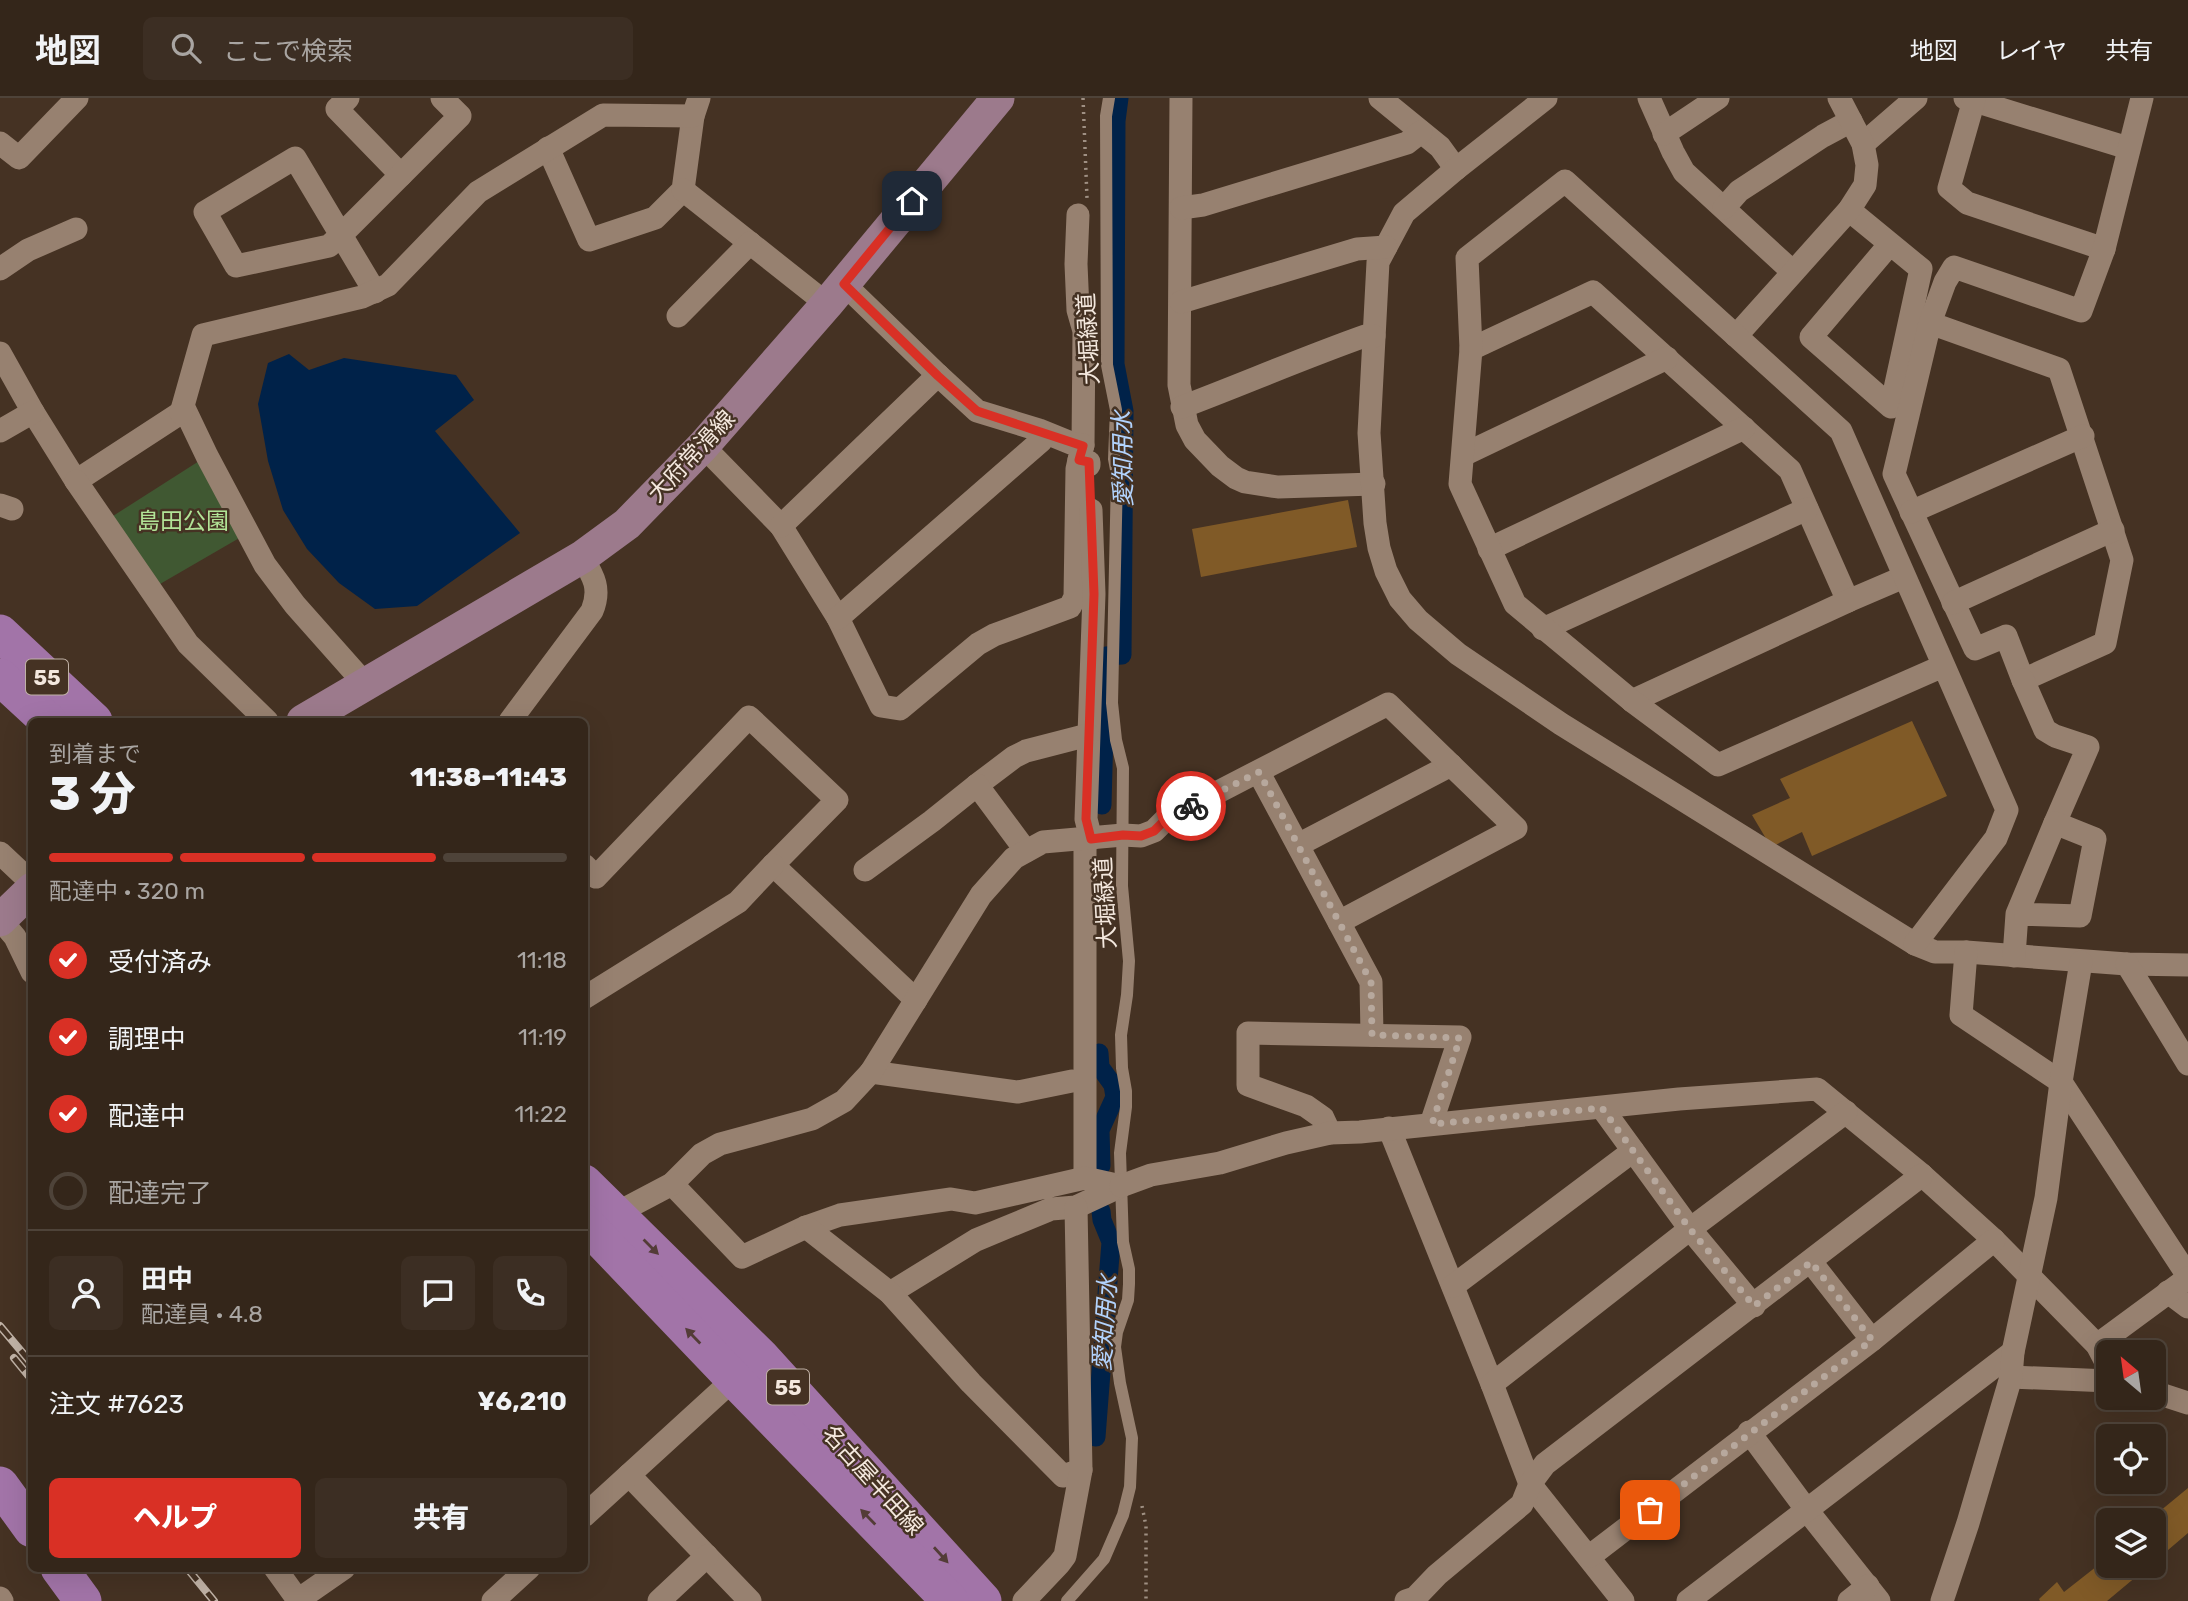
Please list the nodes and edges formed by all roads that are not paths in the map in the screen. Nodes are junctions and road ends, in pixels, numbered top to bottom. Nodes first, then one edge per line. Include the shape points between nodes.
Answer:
1 (77, 98) edge
2 (348, 98) edge
3 (442, 98) edge
4 (998, 98) edge
5 (1108, 98) edge
6 (1181, 98) edge
7 (1381, 98) edge
8 (1546, 98) edge
9 (1649, 98) edge
10 (1718, 98) edge
11 (1839, 98) edge
12 (1916, 98) edge
13 (2142, 98) edge
14 (1969, 99) edge
15 (696, 107) edge
16 (1851, 121) junction
17 (1421, 132) junction
18 (1664, 134) junction
19 (0, 143) edge
20 (1863, 144) junction
21 (548, 148) junction
22 (2129, 148) junction
23 (1456, 169) junction
24 (401, 175) junction
25 (683, 190) junction
26 (1083, 208) road end
27 (1181, 208) junction
28 (1724, 208) junction
29 (1849, 209) junction
30 (76, 229) dead end
31 (341, 235) junction
32 (750, 243) junction
33 (1890, 244) junction
34 (1386, 247) junction
35 (2104, 249) junction
36 (0, 269) edge
37 (1793, 272) junction
38 (374, 292) junction
39 (836, 294) junction
40 (1181, 302) junction
41 (678, 316) dead end
42 (1930, 323) junction
43 (1736, 336) junction
44 (1374, 337) junction
45 (1471, 349) junction
46 (0, 353) edge
47 (1667, 358) junction
48 (938, 376) junction
49 (1182, 407) junction
50 (33, 412) junction
51 (181, 413) junction
52 (1744, 429) junction
53 (0, 431) edge
54 (1044, 433) junction
55 (2083, 436) junction
56 (703, 446) junction
57 (1081, 453) junction
58 (1464, 456) junction
59 (76, 481) junction
60 (1374, 484) junction
61 (1807, 509) junction
62 (1911, 512) junction
63 (781, 526) junction
64 (2113, 530) junction
65 (1489, 549) junction
66 (582, 557) junction
67 (1904, 577) junction
68 (1848, 601) junction
69 (1953, 603) junction
70 (838, 618) junction
71 (1543, 629) junction
72 (0, 633) edge
73 (1943, 666) junction
74 (0, 677) edge
75 (2022, 680) junction
76 (366, 685) junction
77 (1632, 701) junction
78 (45, 718) edge
79 (91, 718) edge
80 (264, 718) edge
81 (308, 718) edge
82 (512, 718) edge
83 (1088, 735) junction
84 (1451, 765) junction
85 (1259, 772) junction
86 (977, 785) junction
87 (2055, 823) junction
88 (1123, 835) junction
89 (1088, 839) junction
90 (1298, 845) junction
91 (1026, 851) junction
92 (0, 853) edge
93 (773, 864) junction
94 (588, 869) edge
95 (865, 870) dead end
96 (28, 879) edge
97 (28, 893) edge
98 (2017, 914) junction
99 (0, 919) edge
100 (1339, 922) junction
101 (1915, 944) junction
102 (1966, 952) junction
103 (2014, 956) junction
104 (2081, 962) junction
105 (28, 964) edge
106 (2127, 964) junction
107 (2188, 965) edge
108 (588, 996) edge
109 (916, 1000) junction
110 (1372, 1035) junction
111 (2188, 1064) edge
112 (872, 1072) junction
113 (1072, 1081) dead end
114 (2061, 1082) junction
115 (1602, 1108) junction
116 (1846, 1112) junction
117 (1432, 1124) junction
118 (1389, 1128) junction
119 (1330, 1133) junction
120 (1633, 1151) junction
121 (1922, 1175) junction
122 (1085, 1178) junction
123 (672, 1184) junction
124 (1121, 1186) junction
125 (588, 1195) edge
126 (1076, 1206) junction
127 (595, 1216) edge
128 (806, 1227) junction
129 (1690, 1229) junction
130 (1994, 1240) junction
131 (1811, 1262) junction
132 (2030, 1276) junction
133 (2188, 1277) edge
134 (1453, 1286) junction
135 (2168, 1292) junction
136 (890, 1293) junction
137 (1754, 1306) junction
138 (2188, 1307) edge
139 (1872, 1340) junction
140 (2104, 1340) edge
141 (2096, 1344) edge
142 (2013, 1352) junction
143 (2011, 1377) junction
144 (734, 1379) junction
145 (2096, 1380) edge
146 (1492, 1384) junction
147 (2166, 1395) edge
148 (2186, 1400) edge
149 (1749, 1432) junction
150 (1082, 1470) junction
151 (629, 1475) junction
152 (1530, 1484) junction
153 (0, 1485) edge
154 (1806, 1509) junction
155 (588, 1512) edge
156 (28, 1524) edge
157 (707, 1556) junction
158 (1590, 1556) junction
159 (63, 1572) edge
160 (278, 1572) edge
161 (338, 1572) edge
162 (525, 1572) edge
163 (1873, 1594) edge
164 (83, 1601) edge
165 (494, 1601) edge
166 (659, 1601) edge
167 (750, 1601) edge
168 (950, 1601) edge
169 (983, 1601) edge
170 (1024, 1601) edge
171 (1067, 1601) edge
172 (1406, 1601) edge
173 (1623, 1601) edge
174 (1688, 1601) edge
175 (1849, 1601) edge
176 (1942, 1601) edge

1 - 19 street via 19,158
2 - 24 street via 337,109
3 - 24 street via 460,116
4 - 39 main road, 大府常滑線
5 - 88 lane, 大堀緑道 via 1107,365 1116,410 1117,475 1112,697 1123,768
6 - 27 street
7 - 17 street
8 - 23 street
9 - 18 street
10 - 18 street
11 - 16 street
12 - 20 street
13 - 22 street
14 - 22 street
14 - 35 street via 1949,188 1967,203
15 - 21 street via 603,114
15 - 25 street
16 - 20 street
16 - 28 street via 1739,191
17 - 23 street
17 - 27 street via 1407,143
18 - 28 street via 1684,172
20 - 29 street via 1866,186
21 - 25 street via 589,240 655,218
21 - 38 street via 478,192 388,285
22 - 35 street
23 - 34 street via 1404,213
24 - 31 street
25 - 32 street
26 - 57 street via 1076,264 1084,331
27 - 40 street
28 - 37 street
29 - 33 street
29 - 37 street
30 - 36 street via 28,250
31 - 31 street via 295,158 205,212 236,266 329,246
31 - 38 street
32 - 39 street
32 - 41 street
33 - 33 street via 1921,269 1891,407 1811,337
34 - 40 street via 1357,249
34 - 44 street via 1378,262
35 - 42 street via 2081,311 1954,267
37 - 43 street
38 - 51 street via 203,335
39 - 48 street
39 - 56 main road, 大府常滑線
40 - 49 street
42 - 55 street via 2059,369
42 - 62 street via 1894,474
43 - 45 street via 1565,181 1467,258
43 - 67 street via 1841,431
44 - 49 street via 1310,355
44 - 60 street via 1369,433
45 - 47 street via 1594,292
45 - 58 street
46 - 50 street
47 - 52 street
47 - 58 street
48 - 54 street via 977,411
48 - 63 street
49 - 60 street via 1187,425 1206,454 1245,482
50 - 53 street
50 - 59 street
51 - 59 street
51 - 76 street via 185,410 265,565
52 - 61 street via 1790,470
52 - 65 street
54 - 57 street
54 - 70 street via 1041,441
55 - 62 street
55 - 64 street
56 - 63 street
56 - 66 main road, 大府常滑線 via 627,524
57 - 70 street via 1075,597 1070,607 978,644 900,709 881,706
57 - 83 street via 1089,462 1094,594
58 - 65 street via 1460,484
59 - 80 street via 188,644
60 - 101 street via 1375,523 1386,571 1400,599 1418,620 1458,654 1561,724
61 - 68 street
61 - 71 street
62 - 69 street
63 - 70 street
64 - 69 street
64 - 75 street via 2122,560 2105,643
65 - 71 street via 1515,604
66 - 76 main road, 大府常滑線
66 - 82 street via 593,575 598,597 592,611
67 - 68 street
67 - 73 street
68 - 77 street
69 - 75 street via 1975,649 2006,636
71 - 77 street
72 - 79 main road, 55
73 - 77 street via 1718,765
73 - 101 street via 2007,810 1996,838
74 - 78 main road, 55
75 - 87 street via 2045,730 2088,747
76 - 81 main road, 大府常滑線
83 - 86 street via 1026,751
83 - 89 street
84 - 85 street via 1388,704
84 - 90 street
84 - 100 street via 1516,828
85 - 88 street via 1166,819 1154,831
85 - 90 street
86 - 91 street
86 - 95 street
87 - 98 street
87 - 98 street via 2095,839 2080,916
88 - 89 street
88 - 124 lane, 大堀緑道 via 1129,961 1121,1035 1126,1107
89 - 91 street via 1043,842
89 - 122 street
90 - 100 street
91 - 109 street via 981,895
92 - 96 street
93 - 94 street via 837,800 749,717 596,877
93 - 108 street via 738,902
93 - 109 street
97 - 99 main road
98 - 103 street
99 - 105 street
100 - 110 street via 1371,982
101 - 102 street via 1935,952
102 - 103 street
102 - 114 street via 1961,1015
103 - 104 street
104 - 106 street
104 - 114 street
106 - 107 street
106 - 111 street
109 - 112 street
110 - 117 street via 1460,1038
110 - 119 street via 1248,1033 1248,1085 1306,1106 1323,1118
112 - 113 street via 1018,1092
112 - 123 street via 830,1111 720,1144 702,1154
114 - 132 street
114 - 133 street
115 - 116 street via 1817,1089
115 - 117 street
115 - 120 street
116 - 121 street
116 - 129 street
117 - 118 street
118 - 119 street
118 - 134 street
119 - 124 street
120 - 129 street
120 - 134 street
121 - 130 street
121 - 131 street
122 - 124 street
122 - 128 street via 975,1203 951,1199 840,1215
123 - 127 street
123 - 128 street via 742,1257
124 - 126 street
124 - 171 lane, 大堀緑道 via 1129,1284 1115,1347 1132,1438 1130,1487 1104,1559
125 - 127 main road, 名古屋半田線 / 55
126 - 136 street via 1051,1209 976,1240
126 - 150 street
144 -> 127 main road, 名古屋半田線 / 55
127 -> 169 main road, 名古屋半田線 / 55 via 761,1357
128 - 136 street
129 - 137 street
129 - 146 street
130 - 132 street
130 - 139 street
131 - 137 street
131 - 139 street
132 - 141 street
132 - 142 street
133 - 135 street
134 - 146 street
135 - 138 street
135 - 140 street
136 - 150 street via 1063,1476
137 - 152 street via 1545,1464
139 - 149 street
142 - 143 street
142 - 154 street
143 - 145 street
143 - 176 street
144 - 151 street
168 -> 144 main road, 名古屋半田線 / 55
146 - 152 street
147 - 148 street
149 - 154 street
149 - 158 street
150 - 170 street via 1065,1556
151 - 155 street
151 - 157 street
152 - 158 street
152 - 172 street via 1522,1504
153 - 156 main road
154 - 163 street
154 - 174 street
157 - 166 street
157 - 167 street
158 - 173 street
159 - 164 main road
160 - 161 street via 298,1600
162 - 165 street
163 - 175 street

